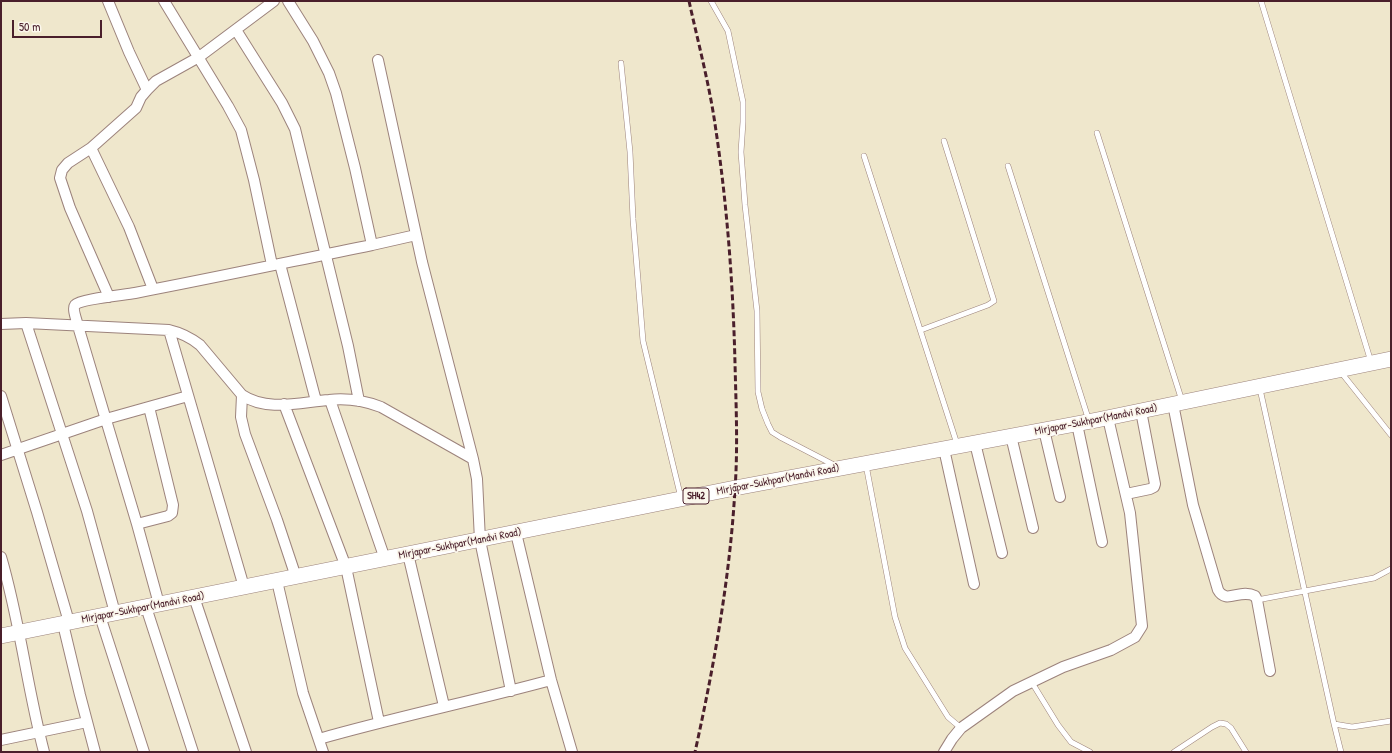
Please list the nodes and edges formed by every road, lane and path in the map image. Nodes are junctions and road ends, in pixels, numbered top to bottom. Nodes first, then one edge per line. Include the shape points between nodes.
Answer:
1 (108, 1) edge
2 (164, 1) edge
3 (274, 1) edge
4 (288, 1) edge
5 (711, 1) edge
6 (1262, 1) edge
7 (236, 30) junction
8 (199, 57) junction
9 (378, 60) dead end
10 (620, 63) dead end
11 (147, 90) junction
12 (1097, 133) dead end
13 (944, 141) dead end
14 (91, 148) junction
15 (864, 156) dead end
16 (1008, 166) dead end
17 (416, 235) junction
18 (372, 244) junction
19 (325, 254) junction
20 (276, 264) junction
21 (153, 289) junction
22 (109, 297) junction
23 (26, 323) junction
24 (1, 324) edge
25 (78, 326) junction
26 (169, 330) junction
27 (921, 330) junction
28 (1391, 359) edge
29 (1371, 364) junction
30 (1339, 371) junction
31 (1260, 386) junction
32 (242, 395) junction
33 (1, 396) edge
34 (188, 396) junction
35 (330, 400) junction
36 (316, 401) junction
37 (359, 401) junction
38 (1177, 403) junction
39 (284, 404) junction
40 (149, 407) junction
41 (1141, 411) junction
42 (1108, 418) junction
43 (106, 419) junction
44 (1083, 423) junction
45 (1044, 430) junction
46 (62, 433) junction
47 (1391, 435) edge
48 (1011, 436) junction
49 (975, 443) junction
50 (951, 448) junction
51 (18, 450) junction
52 (1, 455) edge
53 (473, 459) junction
54 (866, 464) junction
55 (840, 469) junction
56 (1126, 494) junction
57 (1060, 497) dead end
58 (682, 499) junction
59 (137, 524) junction
60 (1033, 528) dead end
61 (516, 532) junction
62 (480, 540) junction
63 (1102, 542) dead end
64 (1002, 553) dead end
65 (408, 554) junction
66 (1, 557) edge
67 (385, 559) junction
68 (346, 567) junction
69 (1391, 569) edge
70 (296, 577) junction
71 (277, 580) junction
72 (974, 584) dead end
73 (244, 587) junction
74 (1305, 591) junction
75 (194, 597) junction
76 (1257, 600) junction
77 (153, 606) junction
78 (115, 613) junction
79 (100, 616) junction
80 (66, 623) junction
81 (20, 632) junction
82 (1, 636) edge
83 (1270, 671) dead end
84 (551, 680) junction
85 (1031, 682) junction
86 (511, 691) junction
87 (444, 706) junction
88 (1391, 721) edge
89 (87, 722) junction
90 (379, 722) junction
91 (1334, 724) junction
92 (961, 728) junction
93 (39, 732) junction
94 (319, 739) junction
95 (1, 740) edge
96 (44, 752) edge
97 (95, 752) edge
98 (144, 752) edge
99 (193, 752) edge
100 (246, 752) edge
101 (323, 752) edge
102 (572, 752) edge
103 (944, 752) edge
104 (1090, 752) edge
105 (1174, 752) edge
106 (1246, 752) edge
107 (1341, 752) edge

1 - 11 street
2 - 8 street
3 - 7 street
4 - 18 street via 314,41 336,93
5 - 55 lane via 728,31 743,102 741,152 757,311 758,392 762,409 772,432
6 - 29 lane
7 - 8 street
7 - 19 street via 282,103 295,129
8 - 11 street
8 - 20 street via 241,130
9 - 17 street
10 - 58 lane via 630,152 643,341
11 - 14 street via 136,108
12 - 38 lane
13 - 27 lane via 994,301
14 - 21 street via 129,227
14 - 22 street via 68,163 60,178 70,208
15 - 27 lane
16 - 44 lane
17 - 18 street
17 - 53 street
18 - 19 street
19 - 20 street
19 - 37 street
20 - 21 street
20 - 36 street
21 - 22 street
22 - 25 street via 75,305
23 - 24 street
23 - 25 street
23 - 46 street
25 - 26 street
25 - 43 street
26 - 32 street via 192,338
26 - 34 street
27 - 50 lane
28 - 29 main road, Mirjapar-Sukhpar(Mandvi Road) / SH42
29 - 30 main road, Mirjapar-Sukhpar(Mandvi Road) / SH42
30 - 31 main road, Mirjapar-Sukhpar(Mandvi Road) / SH42
30 - 47 lane
31 - 38 main road, Mirjapar-Sukhpar(Mandvi Road) / SH42
31 - 74 lane
32 - 39 street via 249,400
32 - 70 street via 241,417 245,434
33 - 51 street
34 - 40 street
34 - 73 street
35 - 36 street
35 - 37 street
35 - 67 street
36 - 39 street
37 - 53 street via 381,407
38 - 41 main road, Mirjapar-Sukhpar(Mandvi Road) / SH42
38 - 76 street via 1193,505 1218,590 1225,597 1245,593 1255,596
39 - 68 street
40 - 43 street
40 - 59 street via 173,505 172,513 168,516
41 - 42 main road, Mirjapar-Sukhpar(Mandvi Road) / SH42
41 - 56 street via 1156,484 1150,489
42 - 44 main road, Mirjapar-Sukhpar(Mandvi Road) / SH42
42 - 56 street
43 - 46 street
43 - 59 street
44 - 45 main road, Mirjapar-Sukhpar(Mandvi Road) / SH42
44 - 63 street
45 - 48 main road, Mirjapar-Sukhpar(Mandvi Road) / SH42
45 - 57 street
46 - 51 street
46 - 78 street
48 - 49 main road, Mirjapar-Sukhpar(Mandvi Road) / SH42
48 - 60 street
49 - 50 main road, Mirjapar-Sukhpar(Mandvi Road) / SH42
49 - 64 street
50 - 54 main road, Mirjapar-Sukhpar(Mandvi Road) / SH42
50 - 72 street
51 - 52 street
51 - 80 street
53 - 62 street via 477,479
54 - 55 main road, Mirjapar-Sukhpar(Mandvi Road) / SH42
54 - 92 lane via 895,617 905,648 948,717
55 - 58 main road, Mirjapar-Sukhpar(Mandvi Road) / SH42
56 - 85 street via 1142,626 1140,632 1111,650 1063,667
58 - 61 main road, Mirjapar-Sukhpar(Mandvi Road) / SH42
59 - 77 street
61 - 62 main road, Mirjapar-Sukhpar(Mandvi Road) / SH42
61 - 84 street
62 - 65 main road, Mirjapar-Sukhpar(Mandvi Road) / SH42
62 - 86 street
65 - 67 main road, Mirjapar-Sukhpar(Mandvi Road) / SH42
65 - 87 street
66 - 81 street
67 - 68 main road, Mirjapar-Sukhpar(Mandvi Road) / SH42
68 - 70 main road, Mirjapar-Sukhpar(Mandvi Road) / SH42
68 - 90 street
69 - 74 lane via 1374,578
70 - 71 main road, Mirjapar-Sukhpar(Mandvi Road) / SH42
71 - 73 main road, Mirjapar-Sukhpar(Mandvi Road) / SH42
71 - 94 street via 303,693
73 - 75 main road, Mirjapar-Sukhpar(Mandvi Road) / SH42
74 - 76 lane
74 - 91 lane
75 - 77 main road, Mirjapar-Sukhpar(Mandvi Road) / SH42
75 - 100 street
76 - 83 street
77 - 78 main road, Mirjapar-Sukhpar(Mandvi Road) / SH42
77 - 99 street
78 - 79 main road, Mirjapar-Sukhpar(Mandvi Road) / SH42
79 - 80 main road, Mirjapar-Sukhpar(Mandvi Road) / SH42
79 - 98 street
80 - 81 main road, Mirjapar-Sukhpar(Mandvi Road) / SH42
80 - 89 street
81 - 82 main road, Mirjapar-Sukhpar(Mandvi Road) / SH42
81 - 93 street
84 - 86 street
84 - 102 street
85 - 92 street via 1013,691
85 - 104 lane via 1071,742
86 - 87 street
87 - 90 street
88 - 91 lane via 1352,727
89 - 93 street
89 - 97 street
90 - 94 street
91 - 107 lane
92 - 103 street
93 - 95 street
93 - 96 street
94 - 101 street
105 - 106 lane via 1220,723 1231,728

